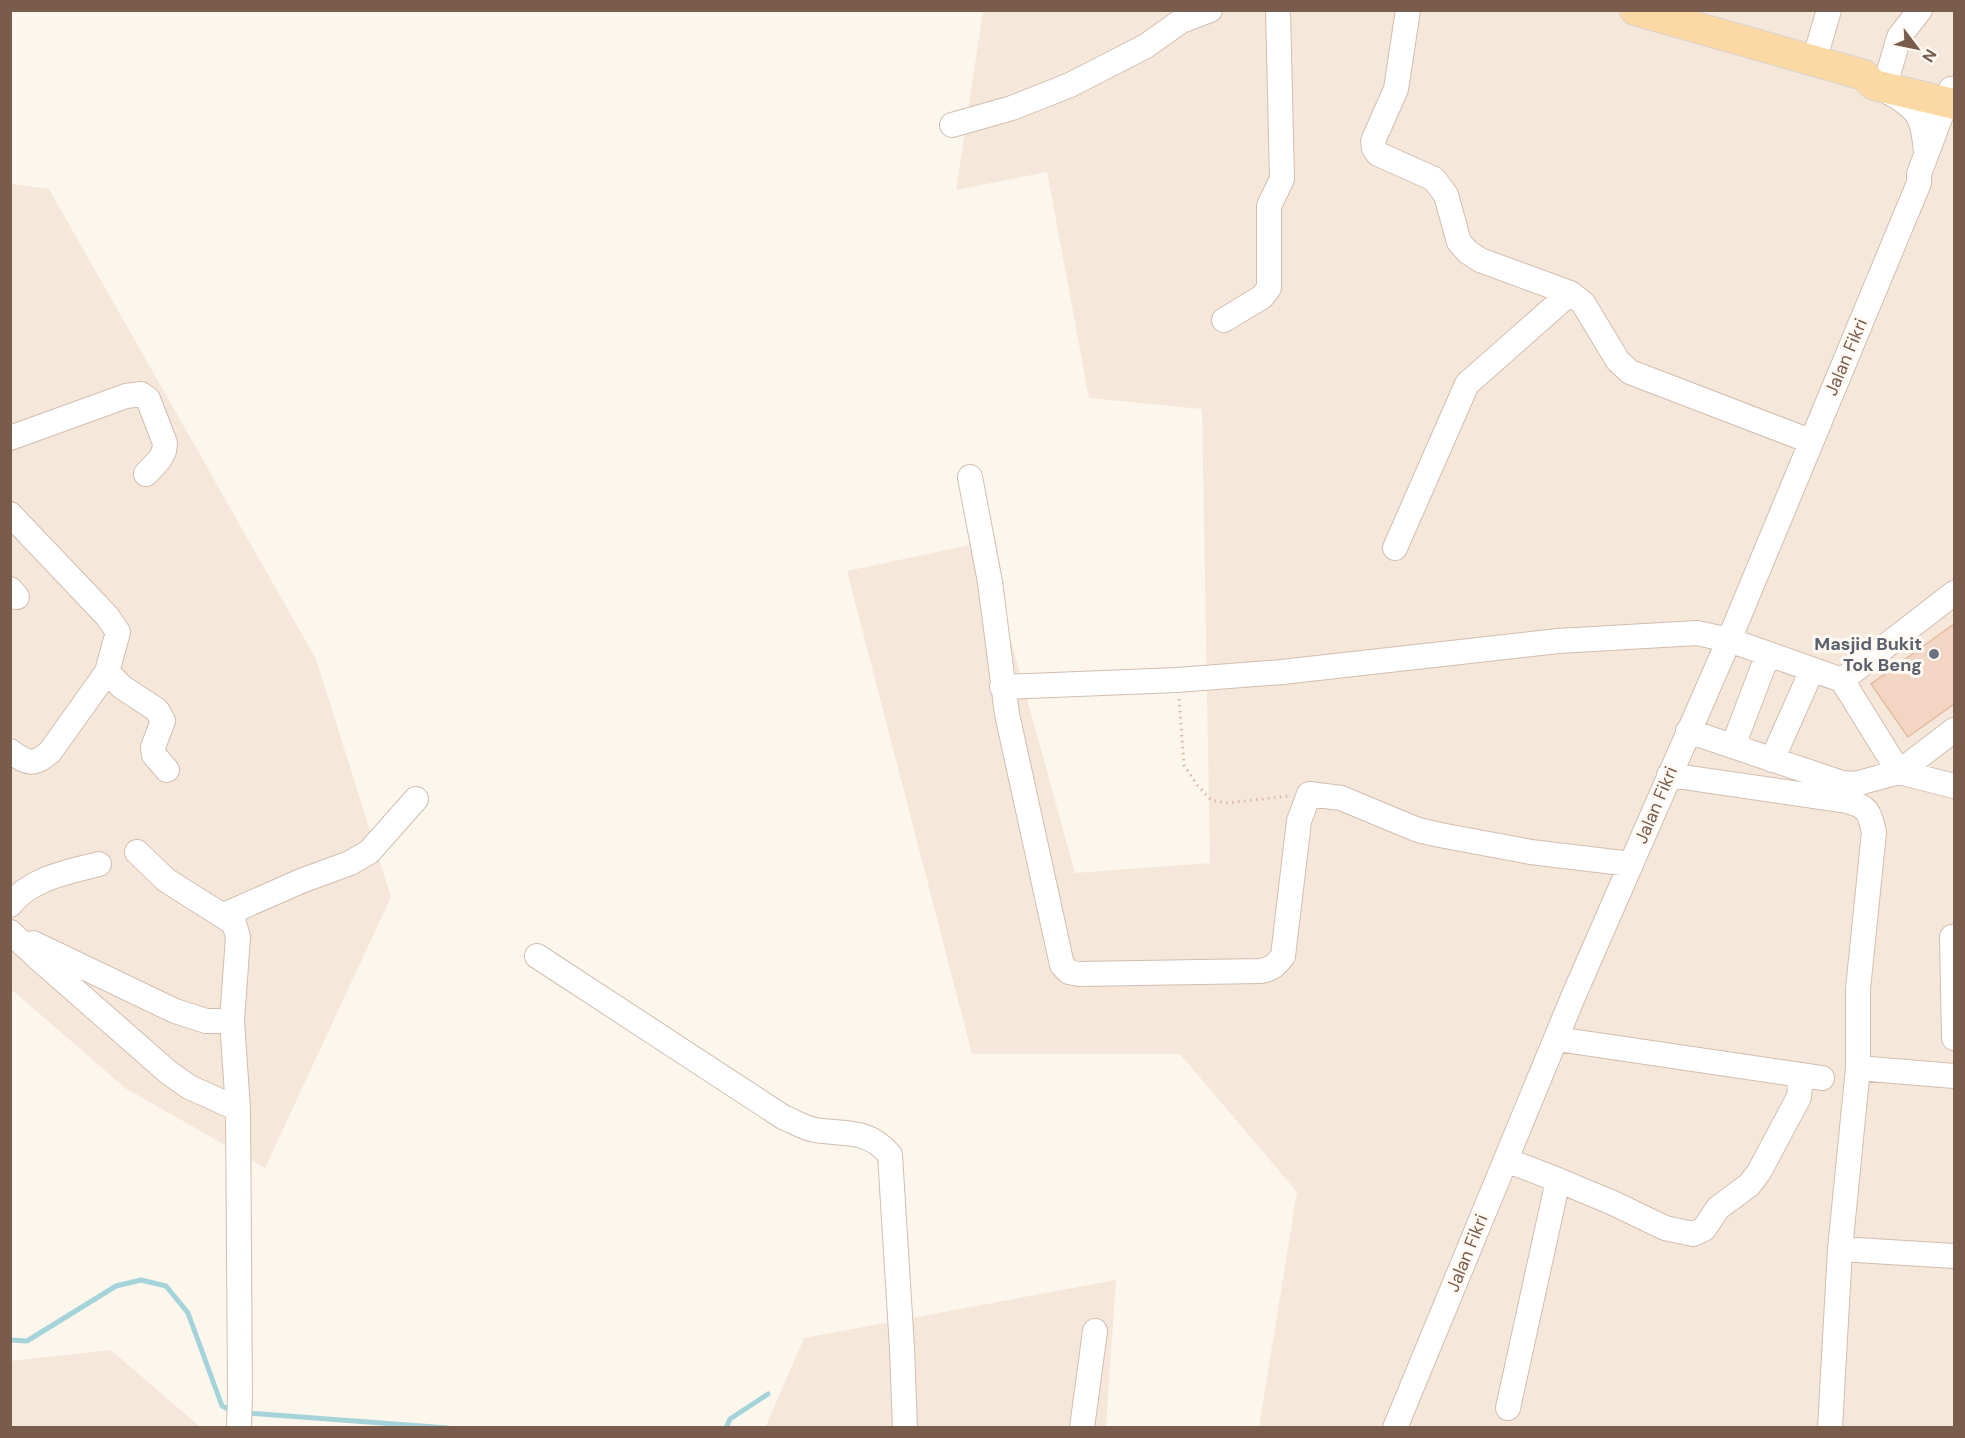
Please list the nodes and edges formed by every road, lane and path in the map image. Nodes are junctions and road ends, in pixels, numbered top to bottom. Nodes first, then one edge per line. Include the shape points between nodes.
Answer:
1 (1210, 10) edge
2 (1278, 10) edge
3 (1408, 10) edge
4 (1829, 10) edge
5 (1920, 10) edge
6 (1642, 12) edge
7 (1814, 61) junction
8 (1875, 78) junction
9 (1952, 99) edge
10 (952, 125) dead end
11 (1926, 154) junction
12 (1919, 183) junction
13 (1570, 292) junction
14 (1224, 320) dead end
15 (10, 438) edge
16 (1810, 441) junction
17 (146, 474) dead end
18 (970, 477) dead end
19 (10, 514) edge
20 (1395, 548) dead end
21 (1954, 593) edge
22 (1729, 640) junction
23 (1768, 654) junction
24 (1812, 670) junction
25 (107, 672) junction
26 (1177, 680) junction
27 (1842, 680) junction
28 (1002, 687) junction
29 (1954, 730) edge
30 (1688, 731) junction
31 (1733, 746) junction
32 (10, 751) edge
33 (1772, 760) junction
34 (168, 771) dead end
35 (1899, 772) junction
36 (1669, 775) junction
37 (1954, 786) edge
38 (1309, 794) junction
39 (416, 799) dead end
40 (137, 852) dead end
41 (99, 864) dead end
42 (1631, 864) junction
43 (10, 905) edge
44 (224, 915) junction
45 (14, 934) edge
46 (1952, 938) dead end
47 (537, 956) dead end
48 (232, 1021) junction
49 (1954, 1038) edge
50 (1557, 1039) junction
51 (1858, 1068) junction
52 (1954, 1076) edge
53 (238, 1109) junction
54 (1506, 1160) junction
55 (1558, 1180) junction
56 (1840, 1249) junction
57 (1954, 1256) edge
58 (1095, 1332) dead end
59 (1508, 1408) dead end
60 (239, 1426) edge
61 (905, 1428) edge
62 (1082, 1428) edge
63 (1395, 1428) edge
64 (1830, 1428) edge

1 - 10 street via 1181,21 1146,46 1070,85 1012,108
2 - 14 street via 1282,179 1269,206 1269,288 1262,297
3 - 13 street via 1396,89 1373,141 1374,148 1378,154 1434,179 1446,195 1459,242 1468,252 1480,260
4 - 7 street
5 - 8 street
6 - 7 main road
7 - 8 main road
8 - 9 main road
8 - 11 street via 1912,107 1923,124
9 - 11 street, Jalan Fikri
9 - 12 street, Jalan Fikri via 1926,177
11 - 12 street, Jalan Fikri
12 - 16 street, Jalan Fikri
13 - 16 street via 1583,303 1618,361 1630,372
13 - 20 street via 1467,384
15 - 17 street via 141,394 148,399 165,443 160,459
16 - 22 street, Jalan Fikri
18 - 28 street via 990,582
19 - 25 street via 118,632
21 - 27 street
22 - 23 street
22 - 26 street via 1697,633 1558,641 1358,665
22 - 30 street, Jalan Fikri
23 - 24 street
23 - 31 street
24 - 27 street
24 - 33 street
25 - 32 street via 50,752 39,761 24,761
25 - 34 street via 157,711 163,721 153,747 154,755
26 - 28 street
26 - 38 path via 1184,765 1211,800
27 - 35 street
28 - 38 street via 1062,965 1069,972 1271,969 1283,956 1299,821
29 - 35 street
30 - 31 street
30 - 36 street, Jalan Fikri
31 - 33 street
33 - 35 street via 1842,783 1855,784
35 - 37 street
36 - 42 street, Jalan Fikri
36 - 51 street via 1847,801 1861,805 1870,814 1874,832 1858,989
38 - 42 street via 1341,798 1440,836
39 - 44 street via 369,852 351,863
40 - 44 street via 165,880
41 - 43 street via 45,879
42 - 50 street, Jalan Fikri
44 - 48 street via 234,923 238,937
45 - 48 street via 175,1011 206,1021
45 - 53 street via 168,1072 189,1087
46 - 49 street
47 - 61 street via 783,1117 813,1130 856,1134 881,1144 890,1155
48 - 53 street
50 - 54 street, Jalan Fikri
50 - 55 street via 1811,1076 1759,1172 1718,1209 1704,1229 1693,1234 1665,1228
51 - 52 street
51 - 56 street
53 - 60 street
54 - 55 street
54 - 63 street, Jalan Fikri
55 - 59 street
56 - 57 street
56 - 64 street
58 - 62 street

